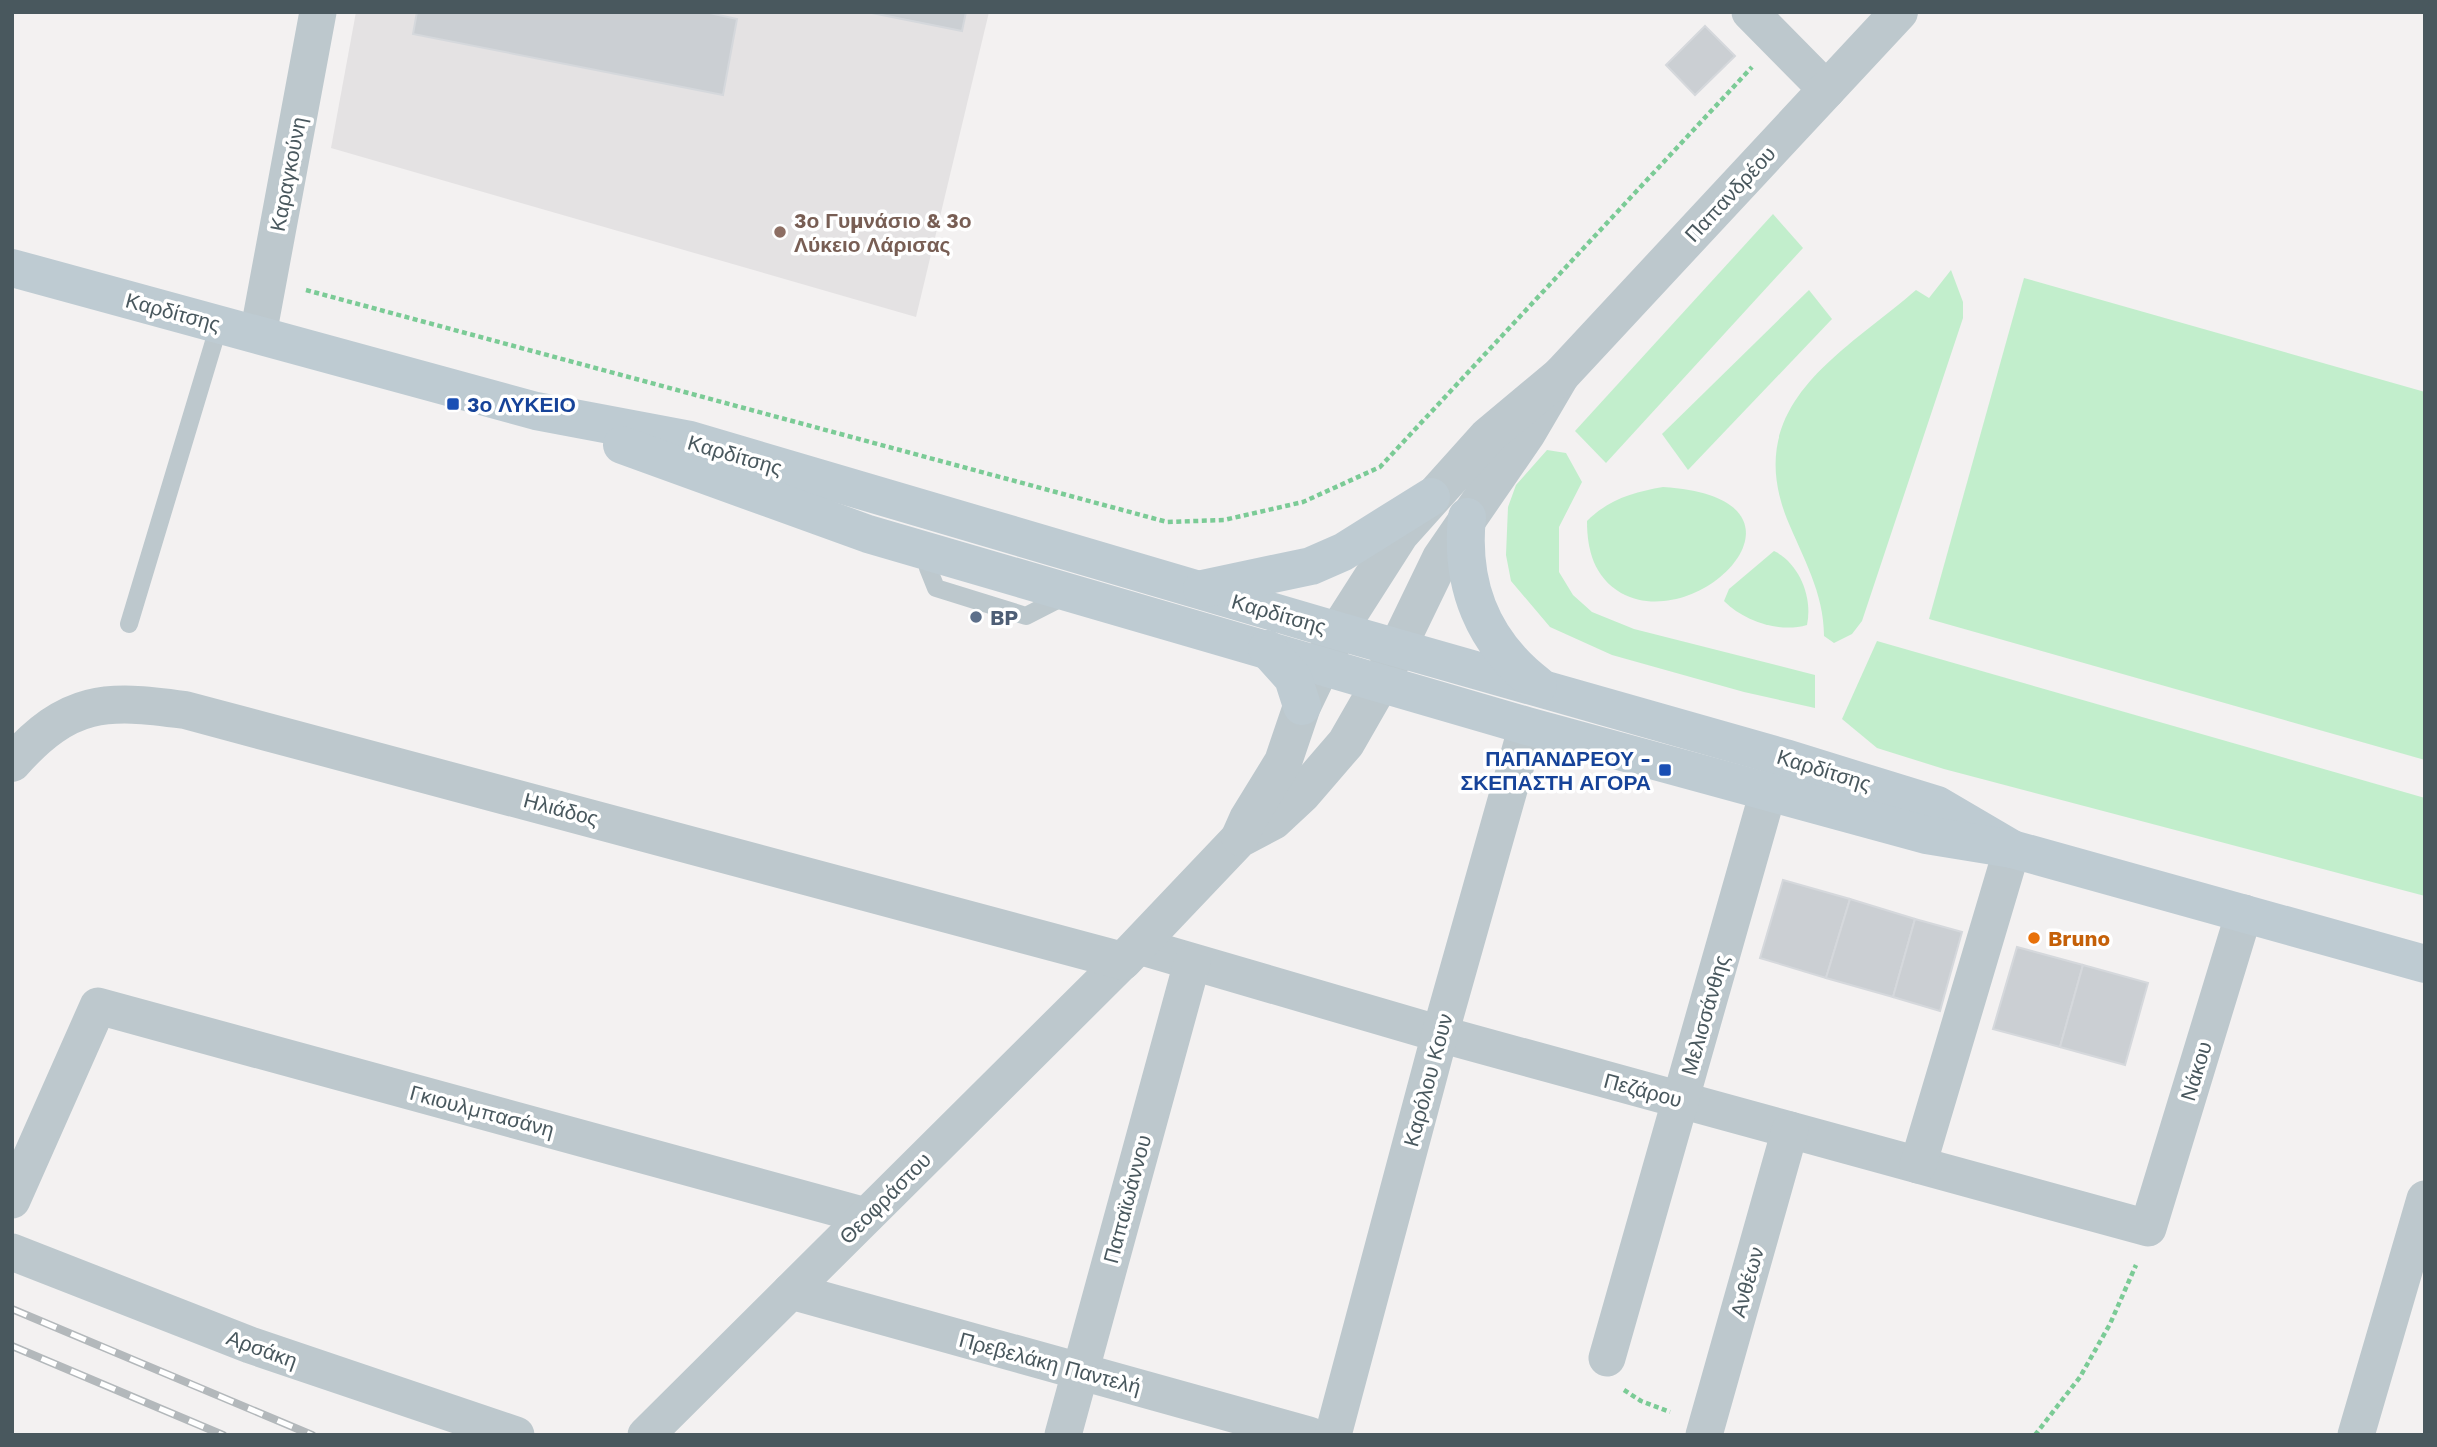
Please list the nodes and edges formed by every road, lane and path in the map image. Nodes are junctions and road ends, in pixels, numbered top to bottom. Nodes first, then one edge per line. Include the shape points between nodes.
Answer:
1 (318, 12) edge
2 (1750, 12) edge
3 (1899, 12) edge
4 (1777, 40) junction
5 (1827, 90) junction
6 (12, 268) edge
7 (268, 280) junction
8 (219, 325) junction
9 (258, 335) junction
10 (1561, 375) junction
11 (536, 411) junction
12 (1431, 497) junction
13 (1467, 517) junction
14 (928, 568) dead end
15 (1197, 590) junction
16 (1071, 593) junction
17 (130, 624) dead end
18 (1338, 631) junction
19 (1397, 647) junction
20 (1267, 649) junction
21 (1321, 665) junction
22 (1381, 682) junction
23 (1543, 688) junction
24 (1302, 706) junction
25 (1527, 726) junction
26 (12, 763) edge
27 (1768, 792) junction
28 (1240, 839) junction
29 (2012, 849) junction
30 (2244, 913) junction
31 (1131, 953) junction
32 (1192, 963) junction
33 (2425, 964) edge
34 (1440, 1034) junction
35 (1680, 1100) junction
36 (1790, 1130) junction
37 (1918, 1165) junction
38 (2425, 1199) edge
39 (12, 1200) edge
40 (866, 1216) junction
41 (2148, 1228) junction
42 (12, 1252) edge
43 (791, 1292) junction
44 (1607, 1358) joint
45 (1080, 1371) junction
46 (1706, 1428) edge
47 (516, 1435) edge
48 (646, 1435) edge
49 (1063, 1435) edge
50 (1310, 1435) edge
51 (1333, 1435) edge
52 (2035, 1435) edge
53 (2356, 1435) edge

1 - 7 street, Καραγκούνη
2 - 4 street
3 - 5 street, Παπανδρέου
4 - 5 street
4 - 7 path via 1380,467 1303,502 1224,520 1167,522
5 - 10 street, Παπανδρέου
6 - 8 main road, Καρδίτσης
7 - 9 street, Καραγκούνη
8 - 9 main road, Καρδίτσης
8 - 17 lane
9 - 11 main road, Καρδίτσης
10 - 12 street via 1509,415
10 - 13 street via 1527,433
11 - 15 main road, Καρδίτσης via 690,440
11 - 16 main road, Καρδίτσης via 868,534
12 - 15 main road via 1343,552 1311,566
12 - 18 street via 1385,555
13 - 19 street
13 - 23 main road via 1465,558 1479,612 1503,652
14 - 16 lane via 936,588 1026,616
15 - 18 main road, Καρδίτσης
16 - 20 main road, Καρδίτσης
18 - 19 main road, Καρδίτσης
18 - 21 street
19 - 22 street
19 - 23 main road, Καρδίτσης
20 - 21 main road, Καρδίτσης
20 - 24 main road via 1293,678
21 - 22 main road, Καρδίτσης
21 - 24 street
22 - 25 main road, Καρδίτσης
22 - 28 street via 1346,743 1324,770 1273,821
23 - 29 main road, Καρδίτσης via 1937,806
24 - 28 street via 1283,762
25 - 27 main road, Καρδίτσης
25 - 34 street, Καρόλου Κουν
26 - 31 street, Ηλιάδος via 57,721 88,707 127,702 185,710
27 - 29 main road, Καρδίτσης via 1926,835
27 - 35 street, Μελισσάνθης
28 - 31 street
29 - 30 main road, Καρδίτσης
29 - 37 street
30 - 33 main road, Καρδίτσης
30 - 41 street, Νάκου
31 - 32 street, Πεζάρου
31 - 40 street, Θεοφράστου
32 - 34 street, Πεζάρου
32 - 45 street, Παπαϊωάννου
34 - 35 street, Πεζάρου
34 - 51 street, Καρόλου Κουν
35 - 36 street, Πεζάρου
35 - 44 street, Μελισσάνθης
36 - 37 street, Πεζάρου
36 - 46 street, Ανθέων
37 - 41 street, Πεζάρου
38 - 53 street
39 - 40 street, Γκιουλμπασάνη via 99,1006
40 - 43 street, Θεοφράστου
41 - 52 path via 2123,1297 2096,1350 2066,1398
42 - 47 street, Αρσάκη via 250,1345
43 - 45 street, Πρεβελάκη Παντελή
43 - 48 street, Θεοφράστου
44 - 46 path via 1612,1379 1641,1402
45 - 49 street, Παπαϊωάννου
45 - 50 street, Πρεβελάκη Παντελή

